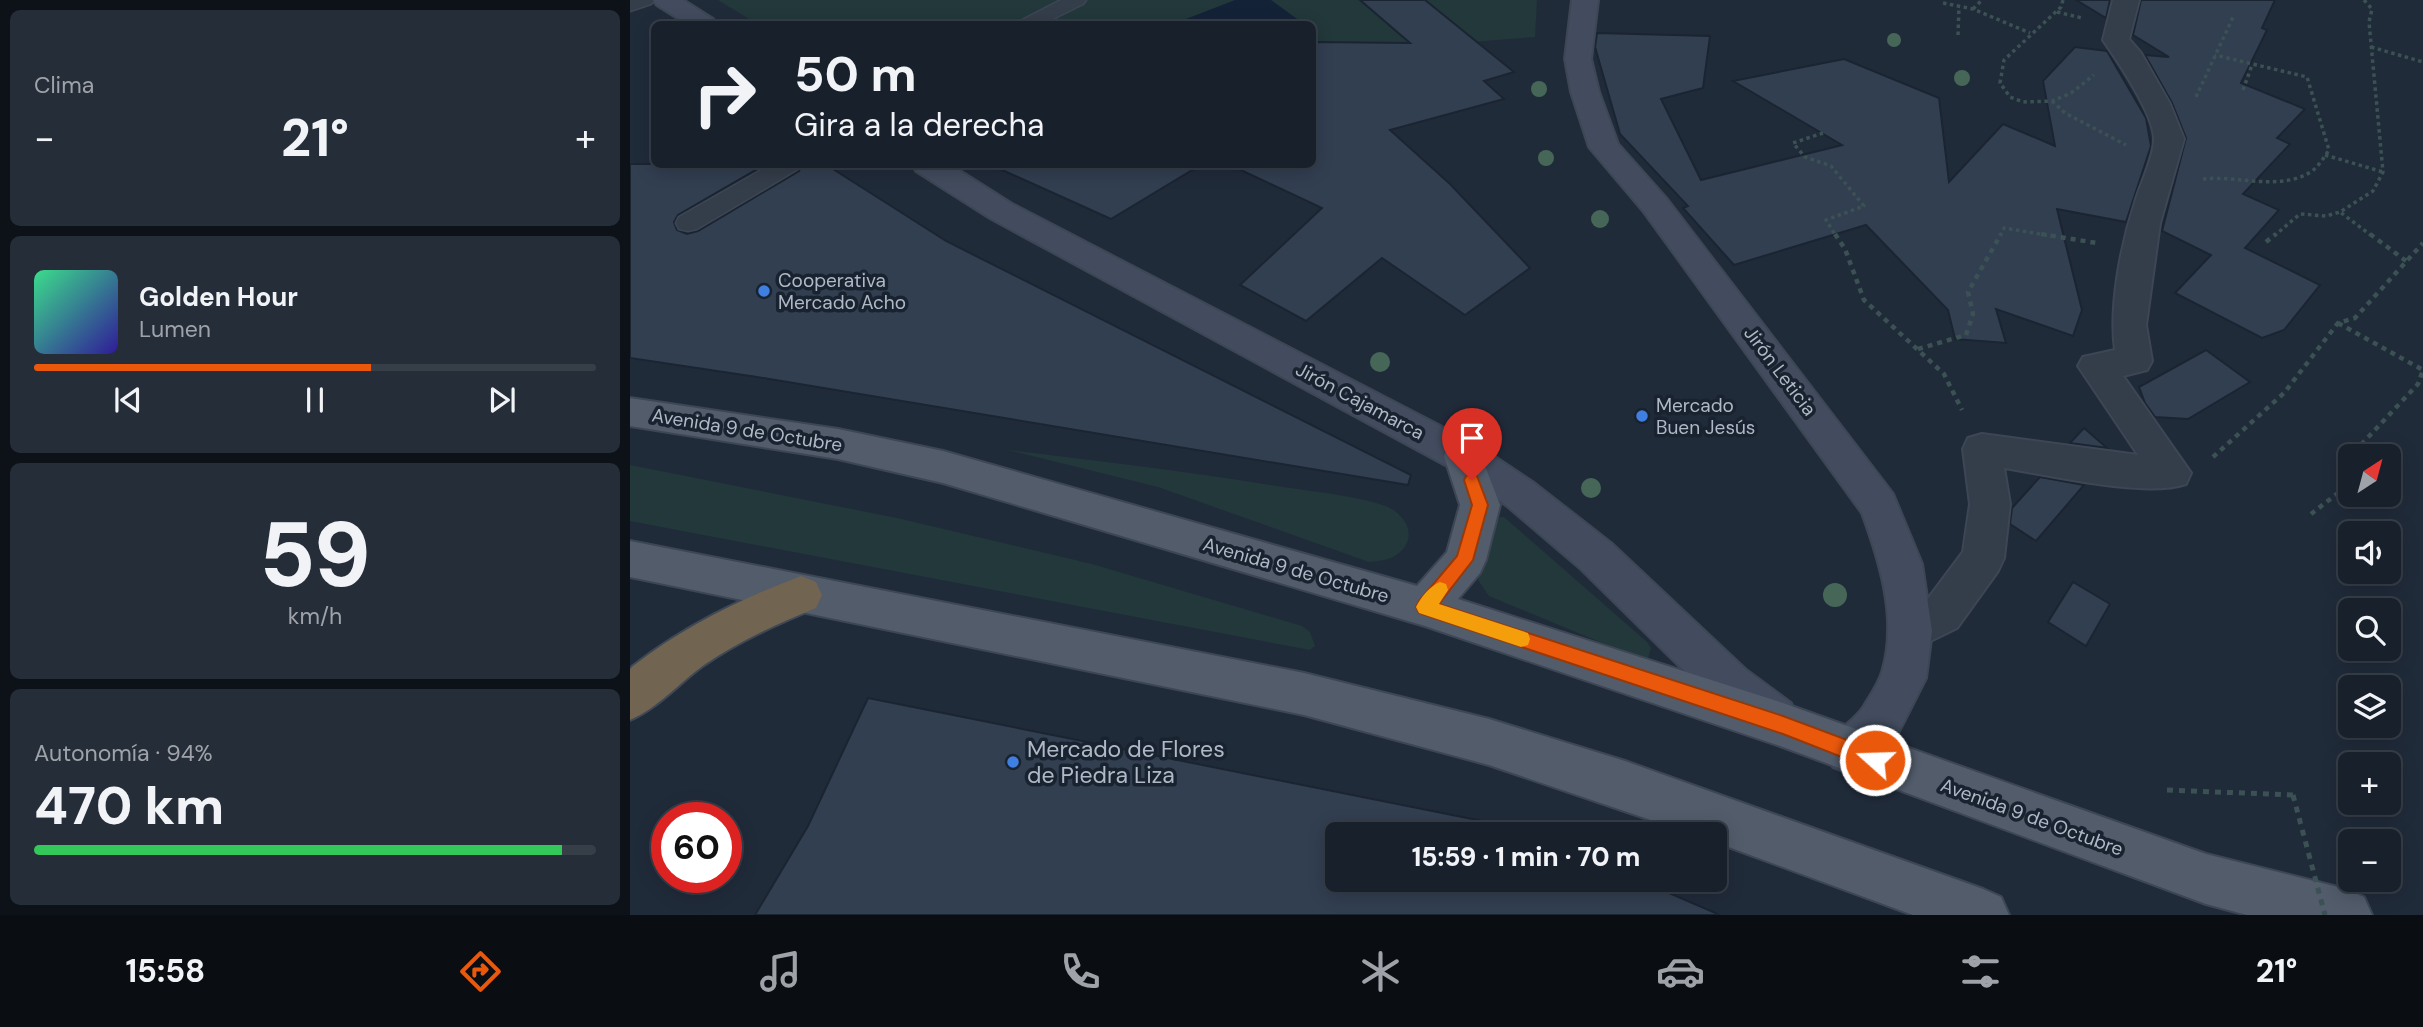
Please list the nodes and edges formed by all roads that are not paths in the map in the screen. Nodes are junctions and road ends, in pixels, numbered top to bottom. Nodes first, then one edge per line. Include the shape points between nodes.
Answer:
1 (643, 0) edge
2 (666, 0) edge
3 (1076, 0) edge
4 (1585, 0) edge
5 (2126, 0) edge
6 (630, 5) edge
7 (699, 21) edge
8 (1035, 21) edge
9 (783, 168) edge
10 (933, 168) edge
11 (688, 223) dead end
12 (630, 412) edge
13 (1463, 456) junction
14 (630, 559) edge
15 (801, 595) junction
16 (1425, 607) junction
17 (1910, 631) junction
18 (630, 698) edge
19 (1783, 725) junction
20 (1850, 751) junction
21 (1983, 915) edge
22 (2346, 915) edge

1 - 6 lane
2 - 7 street
3 - 8 lane
4 - 17 street, Jirón Leticia via 1578,59 1604,147 1655,205 1879,506 1901,564
5 - 17 street via 2116,40 2156,104 2166,150 2142,237 2129,325 2134,361 2096,366 2172,472 2119,470 1982,449 1990,504 1983,558 1942,614
9 - 11 lane
10 - 13 street, Jirón Cajamarca via 1001,211
12 - 16 main road, Avenida 9 de Octubre via 838,444 943,467
13 - 16 main road via 1480,505 1465,560
13 - 19 street, Jirón Cajamarca via 1520,494 1597,556 1729,684
14 - 15 main road
15 - 18 highway via 737,621 705,640
15 - 21 main road via 1304,694 1489,743 1625,785
16 - 19 main road, Avenida 9 de Octubre
17 - 20 street, Jirón Leticia via 1904,678 1878,725
19 - 20 main road, Avenida 9 de Octubre
20 - 22 main road, Avenida 9 de Octubre via 2161,864

